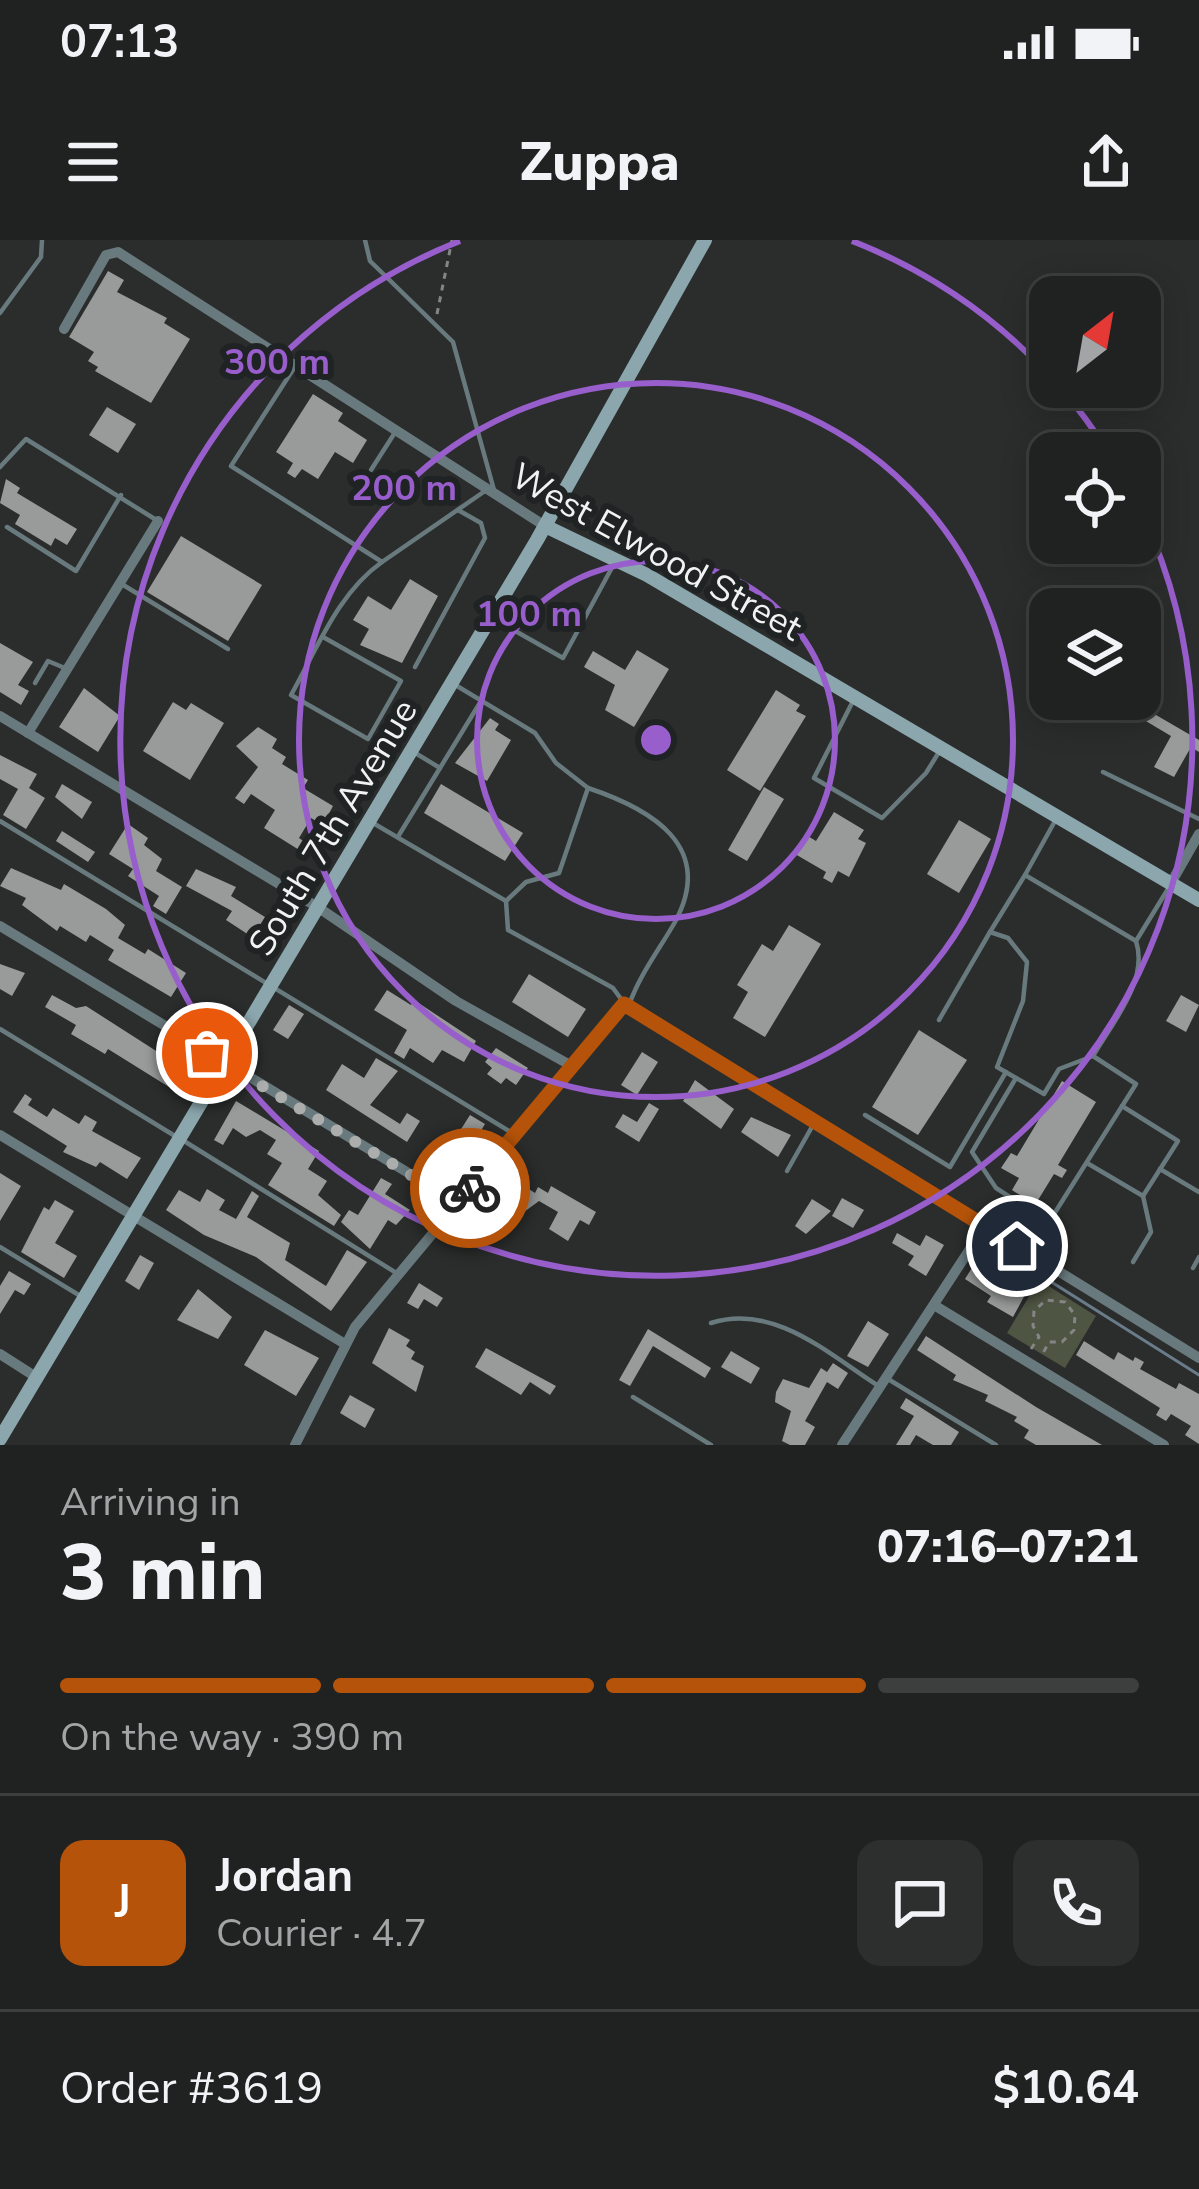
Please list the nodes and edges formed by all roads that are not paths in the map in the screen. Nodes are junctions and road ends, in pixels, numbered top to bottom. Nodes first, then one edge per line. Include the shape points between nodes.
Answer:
1 (42, 240) edge
2 (364, 240) edge
3 (705, 240) edge
4 (0, 313) edge
5 (64, 328) dead end
6 (294, 368) junction
7 (394, 434) junction
8 (0, 467) edge
9 (371, 470) dead end
10 (490, 493) junction
11 (121, 495) junction
12 (458, 510) junction
13 (158, 521) joint
14 (545, 526) junction
15 (7, 527) dead end
16 (616, 559) junction
17 (382, 562) junction
18 (120, 583) junction
19 (491, 617) junction
20 (323, 637) junction
21 (228, 649) dead end
22 (415, 667) dead end
23 (67, 669) junction
24 (35, 683) dead end
25 (452, 683) junction
26 (856, 696) junction
27 (482, 701) junction
28 (0, 716) edge
29 (28, 733) junction
30 (942, 747) junction
31 (412, 752) junction
32 (440, 768) junction
33 (1103, 772) dead end
34 (588, 788) junction
35 (1058, 816) junction
36 (1199, 819) edge
37 (0, 821) edge
38 (370, 821) junction
39 (1199, 834) edge
40 (397, 837) junction
41 (1025, 875) junction
42 (1172, 883) junction
43 (1199, 900) edge
44 (506, 901) junction
45 (319, 908) junction
46 (0, 926) edge
47 (990, 932) junction
48 (1136, 941) junction
49 (272, 986) junction
50 (626, 1004) junction
51 (939, 1020) dead end
52 (0, 1029) edge
53 (1093, 1056) junction
54 (225, 1064) junction
55 (570, 1065) junction
56 (1006, 1072) junction
57 (1016, 1078) junction
58 (1122, 1106) junction
59 (865, 1115) dead end
60 (816, 1120) junction
61 (514, 1134) junction
62 (0, 1136) edge
63 (180, 1139) junction
64 (1087, 1163) junction
65 (1160, 1168) junction
66 (787, 1171) dead end
67 (1199, 1192) edge
68 (1143, 1196) junction
69 (458, 1203) junction
70 (134, 1216) junction
71 (985, 1226) junction
72 (0, 1247) edge
73 (1199, 1258) edge
74 (1133, 1262) dead end
75 (1193, 1268) dead end
76 (398, 1274) junction
77 (83, 1298) junction
78 (934, 1305) junction
79 (711, 1323) dead end
80 (345, 1344) junction
81 (0, 1354) edge
82 (1199, 1358) edge
83 (36, 1377) junction
84 (883, 1382) junction
85 (633, 1397) dead end
86 (0, 1439) edge
87 (299, 1444) edge
88 (712, 1445) edge
89 (842, 1445) edge
90 (996, 1445) edge
91 (1163, 1445) edge

1 - 4 lane via 41,257
2 - 10 lane via 370,261 453,342 493,473
3 - 14 main road, South 7th Avenue
5 - 6 street, West Elwood Street via 93,271 118,252
6 - 7 street, West Elwood Street
6 - 17 lane via 232,466
7 - 9 lane
7 - 10 street, West Elwood Street
8 - 11 lane via 26,439
10 - 12 lane
10 - 14 street, West Elwood Street
11 - 13 lane
11 - 15 lane via 76,571
12 - 17 lane
12 - 22 lane via 481,524 485,538
13 - 18 street
14 - 16 main road, West Elwood Street
14 - 19 main road, South 7th Avenue
16 - 19 lane via 563,658
16 - 26 main road, West Elwood Street
17 - 20 lane via 358,579
18 - 21 lane
18 - 23 street
19 - 25 main road, South 7th Avenue
20 - 20 lane via 290,695 368,739 401,681
23 - 24 lane via 48,661
23 - 29 street
25 - 27 lane
25 - 31 main road, South 7th Avenue
26 - 30 main road, West Elwood Street
26 - 30 lane via 814,778 882,818
27 - 32 lane
27 - 34 lane via 535,733
28 - 29 street
29 - 45 street
30 - 35 main road, West Elwood Street
31 - 32 lane
31 - 38 main road, South 7th Avenue
32 - 40 lane
33 - 36 lane
34 - 44 lane via 559,873 526,882
34 - 50 lane via 658,822 685,852 678,917
35 - 41 lane
35 - 42 main road, West Elwood Street
37 - 49 lane
38 - 40 lane
38 - 45 main road, South 7th Avenue
39 - 42 street
40 - 44 lane
41 - 47 lane
41 - 48 lane
42 - 43 main road, West Elwood Street
42 - 48 lane
44 - 50 lane via 508,930 613,988
45 - 49 main road, South 7th Avenue
45 - 55 street via 456,1001
46 - 54 street
47 - 51 lane
47 - 56 lane via 1008,938 1027,962 1023,1000 998,1066
48 - 53 lane via 1137,974
49 - 54 main road, South 7th Avenue
49 - 61 lane
50 - 55 street
50 - 60 street
52 - 63 lane
53 - 57 lane via 1058,1069 1044,1094
53 - 58 lane via 1136,1084
54 - 63 main road, South 7th Avenue
54 - 69 street
55 - 61 street
56 - 57 lane
56 - 59 lane via 950,1167
57 - 64 lane via 972,1152 996,1188 1049,1222
58 - 64 lane
58 - 65 lane via 1178,1141
60 - 66 lane
60 - 71 street
61 - 69 street
62 - 70 street
63 - 70 main road, South 7th Avenue
63 - 76 lane
64 - 68 lane
65 - 67 lane
65 - 68 lane
68 - 74 lane via 1151,1232
69 - 76 street
70 - 77 main road, South 7th Avenue
70 - 80 street
71 - 78 street
71 - 82 street
72 - 77 lane
73 - 75 lane
76 - 80 street
77 - 83 main road, South 7th Avenue
78 - 84 street
78 - 91 street
79 - 84 lane via 749,1315 773,1321
80 - 87 street
81 - 83 street
83 - 86 main road, South 7th Avenue
84 - 89 street
84 - 90 lane
85 - 88 lane

